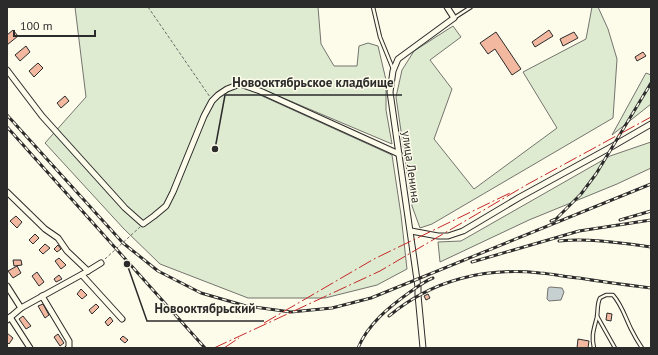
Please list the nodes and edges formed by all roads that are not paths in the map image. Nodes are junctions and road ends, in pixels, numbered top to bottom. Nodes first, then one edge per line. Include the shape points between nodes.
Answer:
1 (373, 7) edge
2 (447, 7) edge
3 (471, 7) edge
4 (454, 18) junction
5 (7, 70) edge
6 (393, 71) junction
7 (651, 124) edge
8 (399, 154) junction
9 (7, 192) edge
10 (411, 231) junction
11 (101, 263) road end
12 (88, 271) junction
13 (82, 274) junction
14 (7, 286) edge
15 (42, 296) junction
16 (21, 308) junction
17 (597, 316) junction
18 (8, 318) edge
19 (122, 319) dead end
20 (30, 348) edge
21 (68, 348) edge
22 (423, 348) edge
23 (594, 348) edge
24 (616, 348) edge
25 (642, 348) edge

1 - 6 lane via 380,37
2 - 4 street
3 - 4 lane
4 - 6 street, улица Ленина via 398,60
5 - 8 street via 42,116 125,208 144,224 166,206 212,101 227,89 240,84
6 - 8 street, улица Ленина via 390,92
7 - 10 street via 463,232 438,236
8 - 10 street, улица Ленина
9 - 12 street via 45,229 58,238 67,251
10 - 22 street, улица Ленина
11 - 12 street
12 - 13 street
13 - 15 street
13 - 19 street
14 - 16 street
15 - 16 street
15 - 21 street via 69,341
16 - 18 street
17 - 23 lane via 593,331
17 - 24 lane
17 - 25 lane via 600,298 606,294 613,295 619,301
18 - 20 street

